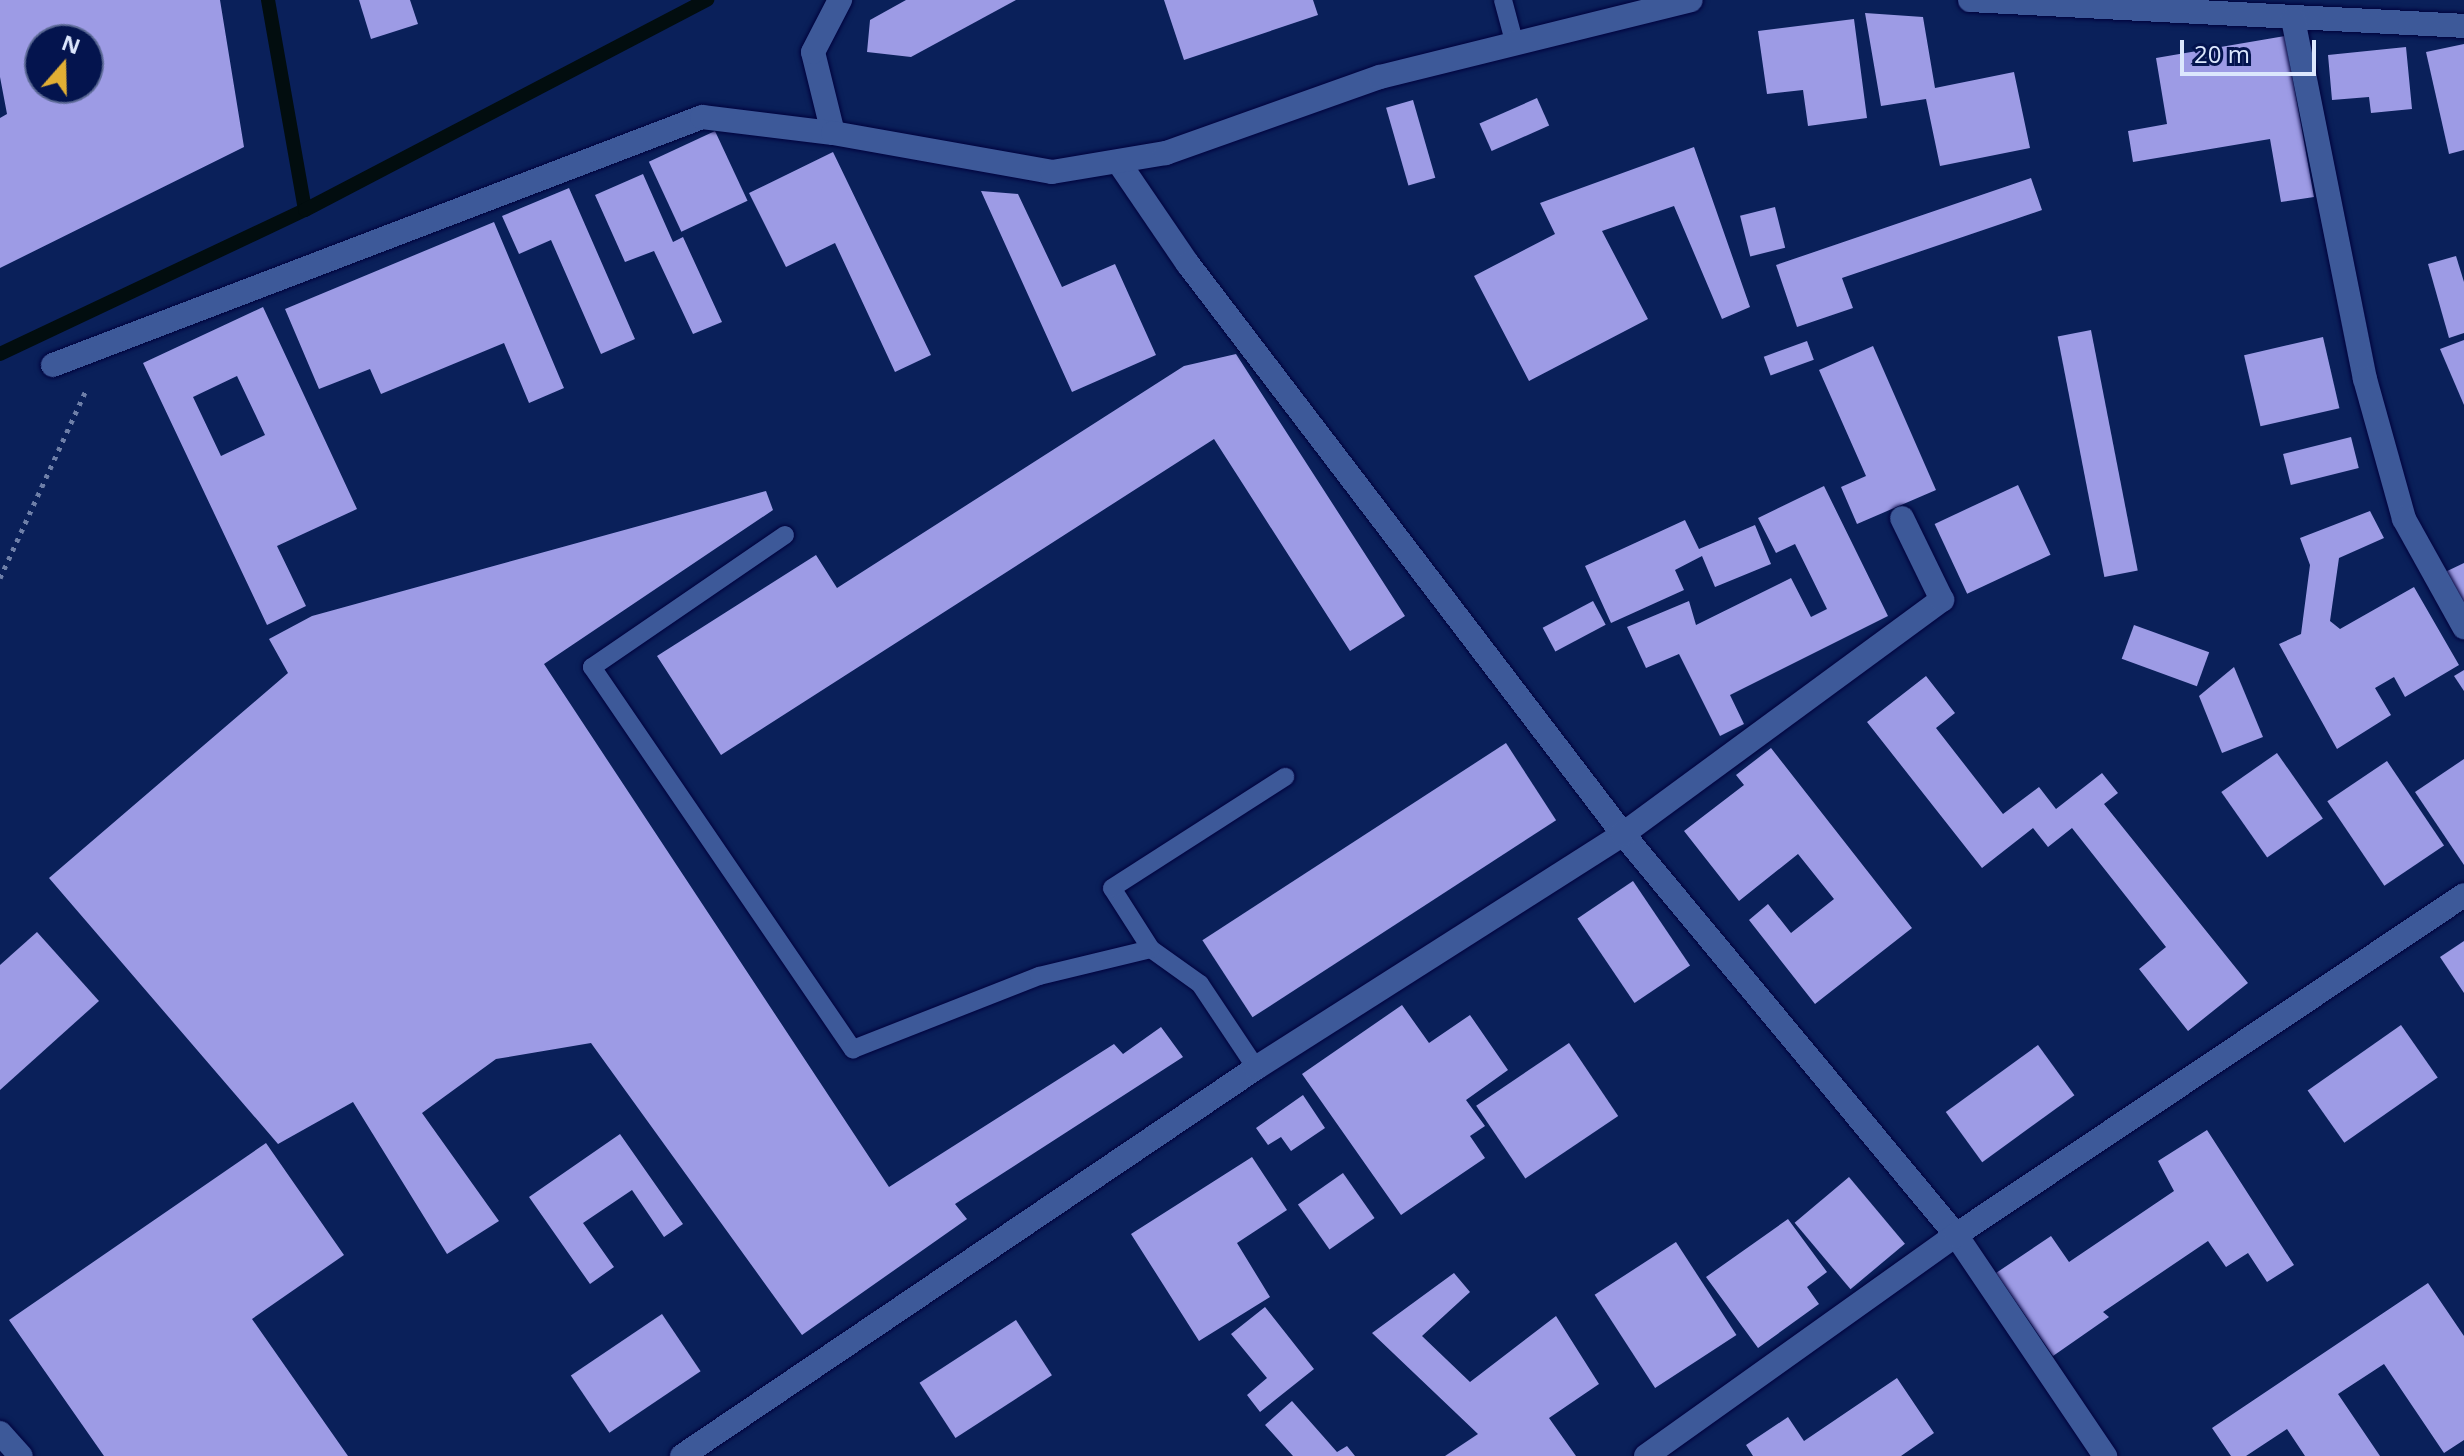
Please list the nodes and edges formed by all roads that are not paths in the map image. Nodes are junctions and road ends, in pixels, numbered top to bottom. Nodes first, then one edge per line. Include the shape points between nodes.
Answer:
1 (840, 0) edge
2 (1503, 0) edge
3 (1691, 0) edge
4 (1970, 0) edge
5 (2293, 19) junction
6 (2464, 26) edge
7 (1514, 41) junction
8 (833, 133) junction
9 (1119, 163) junction
10 (53, 365) dead end
11 (1902, 518) dead end
12 (785, 535) dead end
13 (2464, 627) edge
14 (1285, 777) dead end
15 (1623, 834) junction
16 (2464, 895) edge
17 (1151, 949) junction
18 (1256, 1068) junction
19 (1956, 1235) junction
20 (0, 1433) edge
21 (21, 1456) edge
22 (682, 1456) edge
23 (1646, 1456) edge
24 (2105, 1456) edge

1 - 8 street via 813,52
2 - 7 lane
3 - 7 street
4 - 5 street
5 - 6 street
5 - 13 street via 2365,379 2404,519
7 - 9 street via 1380,77 1166,153
8 - 9 street via 1052,172
8 - 10 street via 702,117
9 - 15 street via 1188,264
11 - 15 street via 1942,600
12 - 17 lane via 592,667 853,1049 1039,976
14 - 17 lane via 1112,888
15 - 18 street
15 - 19 street
16 - 19 street
17 - 18 lane via 1200,984
18 - 22 street
19 - 23 street
19 - 24 street
20 - 21 street

